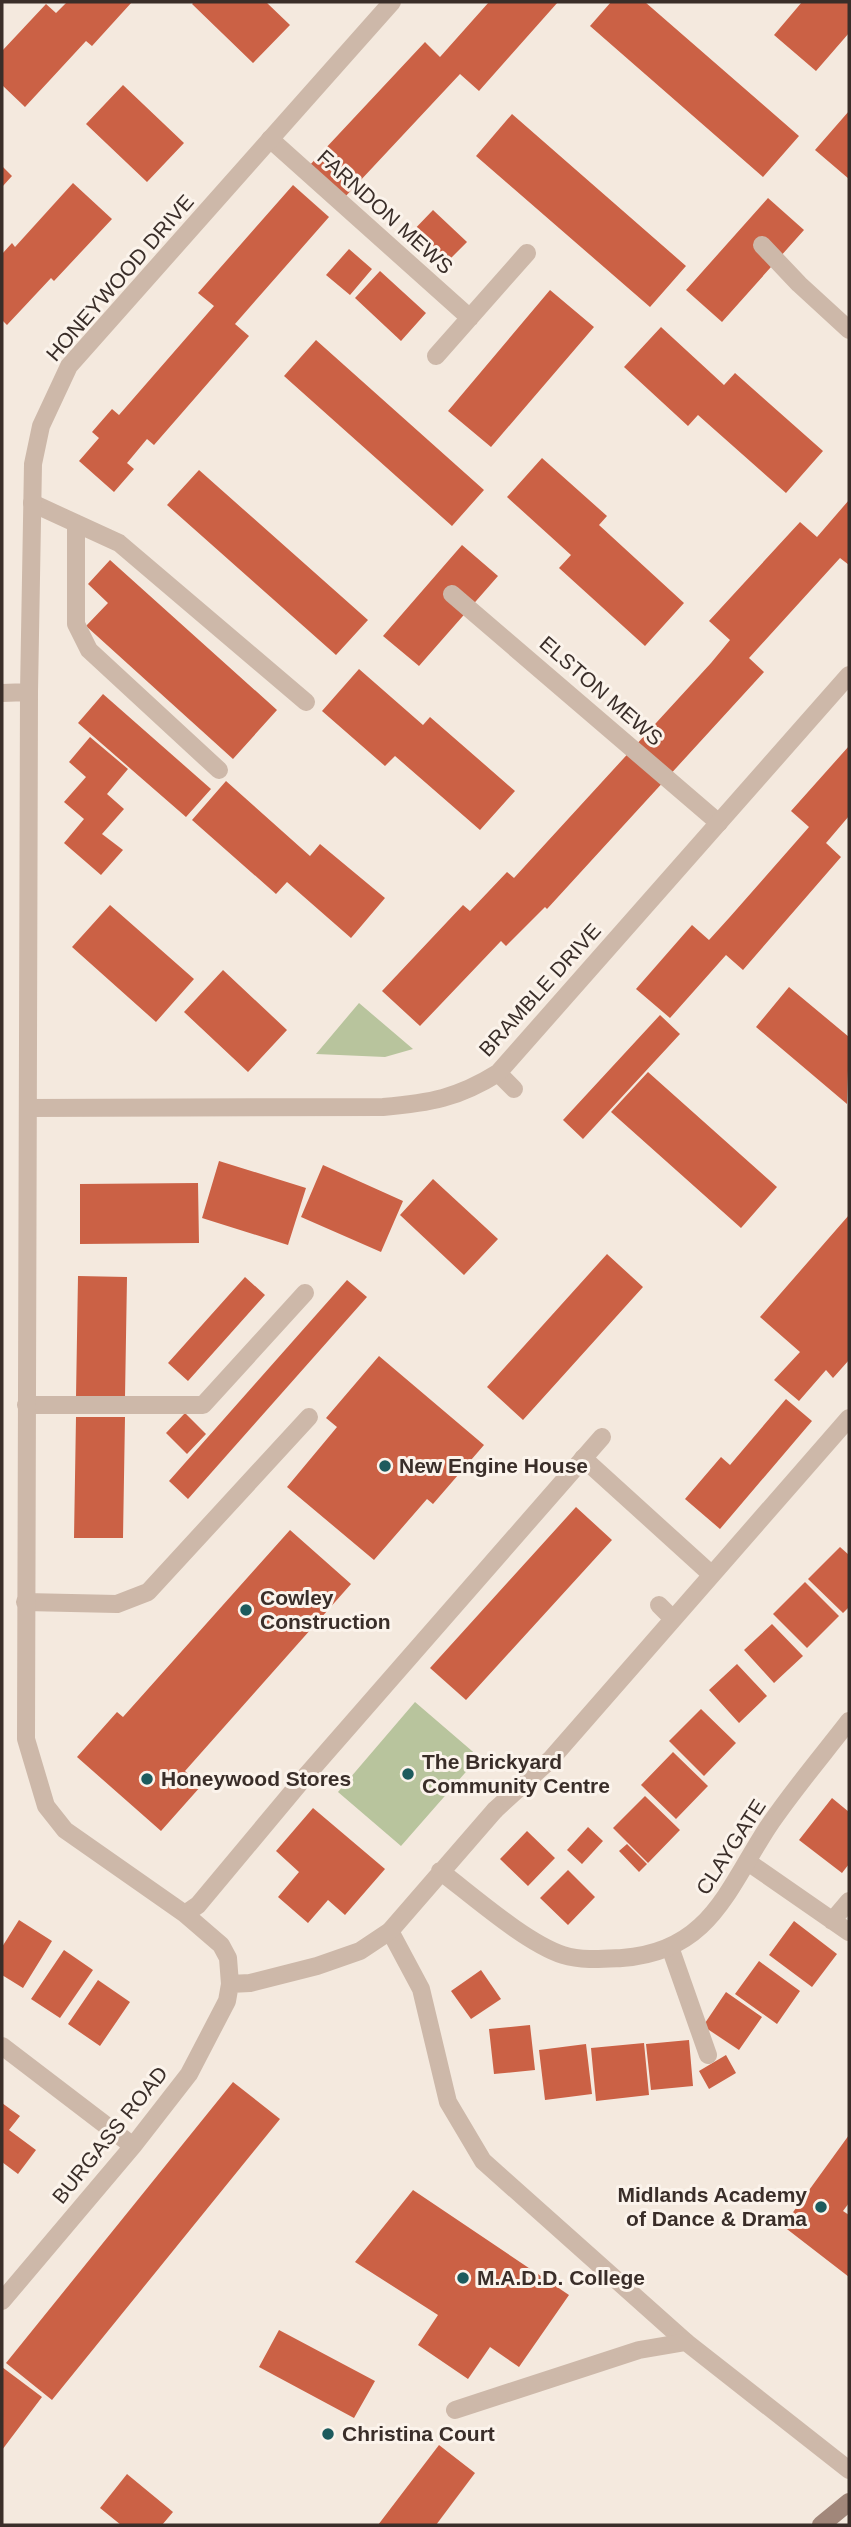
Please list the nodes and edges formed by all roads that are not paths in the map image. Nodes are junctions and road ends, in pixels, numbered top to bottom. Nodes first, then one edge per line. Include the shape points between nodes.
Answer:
1 (392, 2) edge
2 (270, 139) junction
3 (762, 245) dead end
4 (527, 253) dead end
5 (470, 318) junction
6 (849, 330) edge
7 (436, 356) dead end
8 (32, 503) junction
9 (76, 523) junction
10 (452, 594) dead end
11 (849, 675) edge
12 (29, 692) junction
13 (2, 693) edge
14 (306, 702) dead end
15 (219, 770) dead end
16 (719, 823) junction
17 (499, 1073) junction
18 (514, 1088) dead end
19 (28, 1108) junction
20 (305, 1293) dead end
21 (26, 1405) junction
22 (309, 1418) dead end
23 (849, 1418) edge
24 (602, 1437) dead end
25 (583, 1458) junction
26 (712, 1575) junction
27 (25, 1602) junction
28 (659, 1605) dead end
29 (673, 1619) junction
30 (849, 1721) edge
31 (748, 1862) junction
32 (440, 1871) junction
33 (849, 1901) edge
34 (185, 1914) junction
35 (832, 1921) junction
36 (390, 1931) junction
37 (849, 1932) edge
38 (670, 1947) junction
39 (230, 1984) junction
40 (2, 2046) edge
41 (708, 2055) dead end
42 (133, 2147) junction
43 (2, 2301) edge
44 (686, 2343) junction
45 (451, 2411) dead end
46 (849, 2470) edge
47 (849, 2502) edge
48 (821, 2525) edge

1 - 2 street, HONEYWOOD DRIVE
2 - 5 street, FARNDON MEWS
2 - 8 street, HONEYWOOD DRIVE via 69,366 41,426 33,464
3 - 6 street
4 - 5 street
5 - 7 street
8 - 9 street
8 - 12 street, HONEYWOOD DRIVE
9 - 14 street via 119,543
9 - 15 street via 76,624 89,650
10 - 16 street, ELSTON MEWS
11 - 16 street, BRAMBLE DRIVE
12 - 13 street
12 - 19 street, HONEYWOOD DRIVE
16 - 17 street, BRAMBLE DRIVE
17 - 18 street
17 - 19 street, BRAMBLE DRIVE via 452,1098 383,1107
19 - 21 street, HONEYWOOD DRIVE
20 - 21 street via 203,1405
21 - 27 street, HONEYWOOD DRIVE
22 - 27 street via 148,1591 117,1604
23 - 26 street
24 - 25 street
25 - 26 street
25 - 34 street via 198,1905
26 - 29 street
27 - 34 street, HONEYWOOD DRIVE via 26,1740 46,1807 65,1830
28 - 29 street
29 - 32 street via 551,1759
30 - 31 street, CLAYGATE via 768,1827
31 - 35 street
31 - 38 street, CLAYGATE via 719,1910 695,1934
32 - 36 street
32 - 38 street, CLAYGATE via 532,1939 562,1955 638,1957
33 - 35 street
34 - 39 street, HONEYWOOD DRIVE via 220,1945 228,1958
35 - 37 street
36 - 39 street via 360,1951 317,1966
36 - 44 street via 421,1989 448,2102 483,2161
38 - 41 street
39 - 42 street, BURGASS ROAD via 228,2001 189,2074
40 - 42 street
42 - 43 street, BURGASS ROAD
44 - 45 street via 639,2350
44 - 46 street
47 - 48 main road

